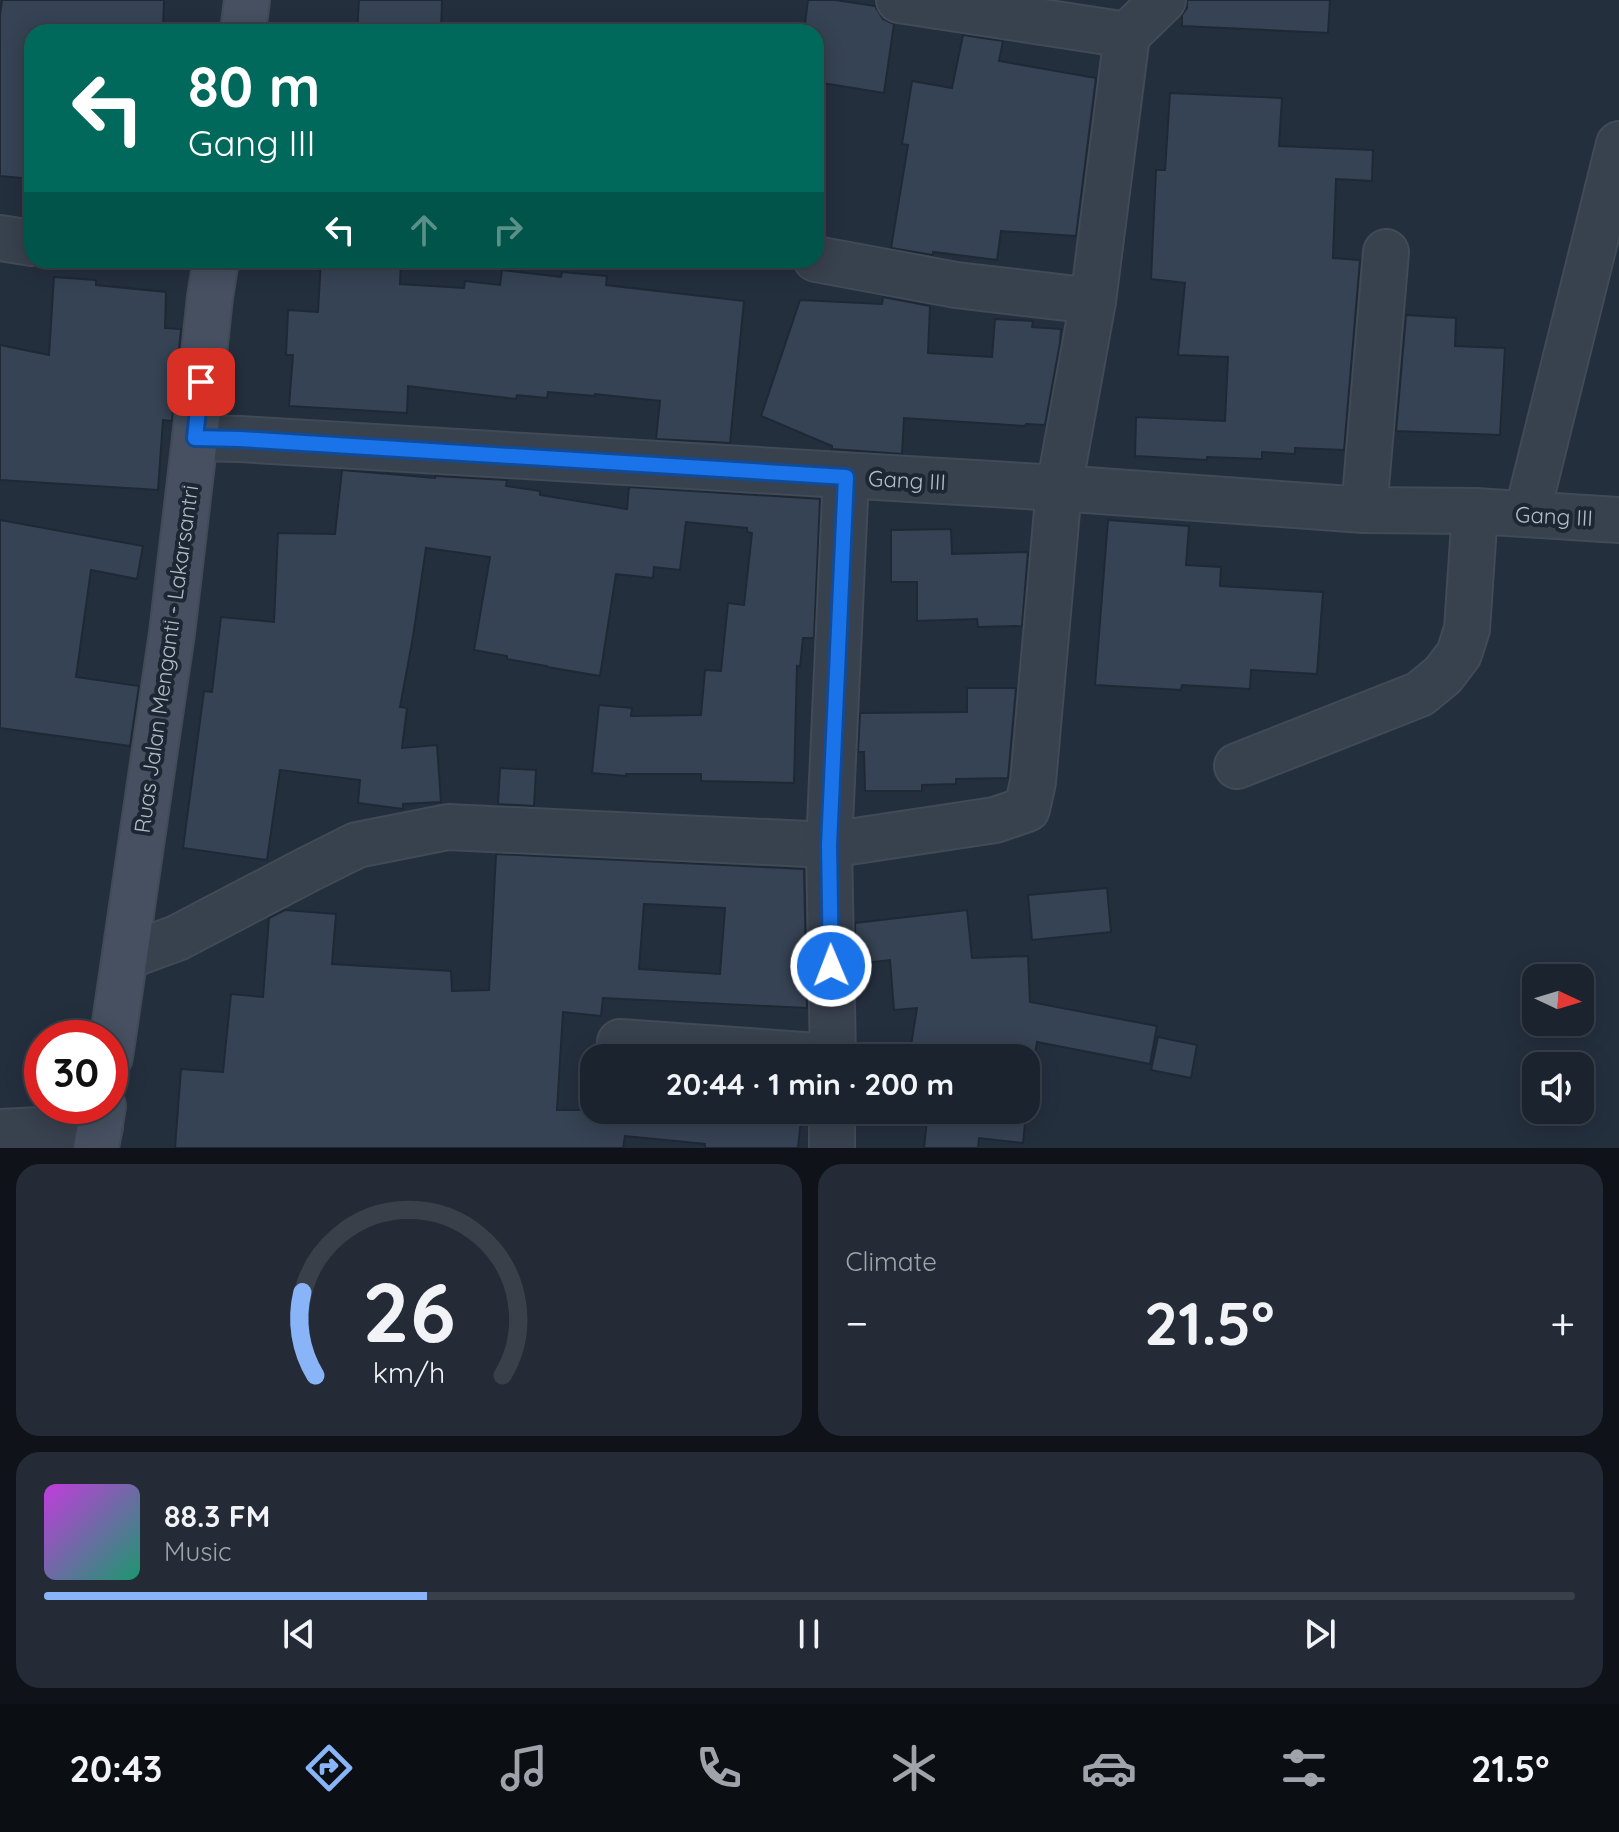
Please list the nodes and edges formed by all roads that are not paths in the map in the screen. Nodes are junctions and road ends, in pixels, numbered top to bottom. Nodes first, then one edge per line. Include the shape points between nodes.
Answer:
1 (247, 0) edge
2 (899, 0) edge
3 (1163, 0) edge
4 (244, 24) edge
5 (1127, 35) junction
6 (1619, 144) edge
7 (0, 238) edge
8 (24, 242) edge
9 (1386, 252) dead end
10 (824, 260) edge
11 (215, 268) edge
12 (1093, 301) junction
13 (195, 438) junction
14 (846, 477) junction
15 (1059, 488) junction
16 (1364, 510) junction
17 (1475, 511) junction
18 (1527, 514) junction
19 (1619, 520) edge
20 (1237, 766) dead end
21 (829, 845) junction
22 (125, 957) junction
23 (116, 1020) edge
24 (620, 1042) dead end
25 (648, 1044) edge
26 (833, 1044) edge
27 (832, 1124) edge
28 (100, 1127) edge
29 (0, 1132) edge
30 (832, 1148) edge

1 - 4 main road
2 - 5 street
3 - 5 street
5 - 12 street
6 - 18 street
7 - 8 street
9 - 16 street
10 - 12 street via 956,285
11 - 13 main road, Ruas Jalan Menganti - Lakarsantri
12 - 15 street
13 - 14 street, Gang III
13 - 22 main road, Ruas Jalan Menganti - Lakarsantri
14 - 15 street, Gang III
14 - 21 street
15 - 16 street, Gang III
15 - 21 street via 1027,809 995,820
16 - 17 street, Gang III
17 - 18 street, Gang III
17 - 20 street via 1467,629 1459,654 1443,675 1420,694
18 - 19 street, Gang III
21 - 22 street via 448,827 357,845 177,938
21 - 26 street
22 - 23 main road, Ruas Jalan Menganti - Lakarsantri
24 - 25 street
27 - 30 street
28 - 29 street

